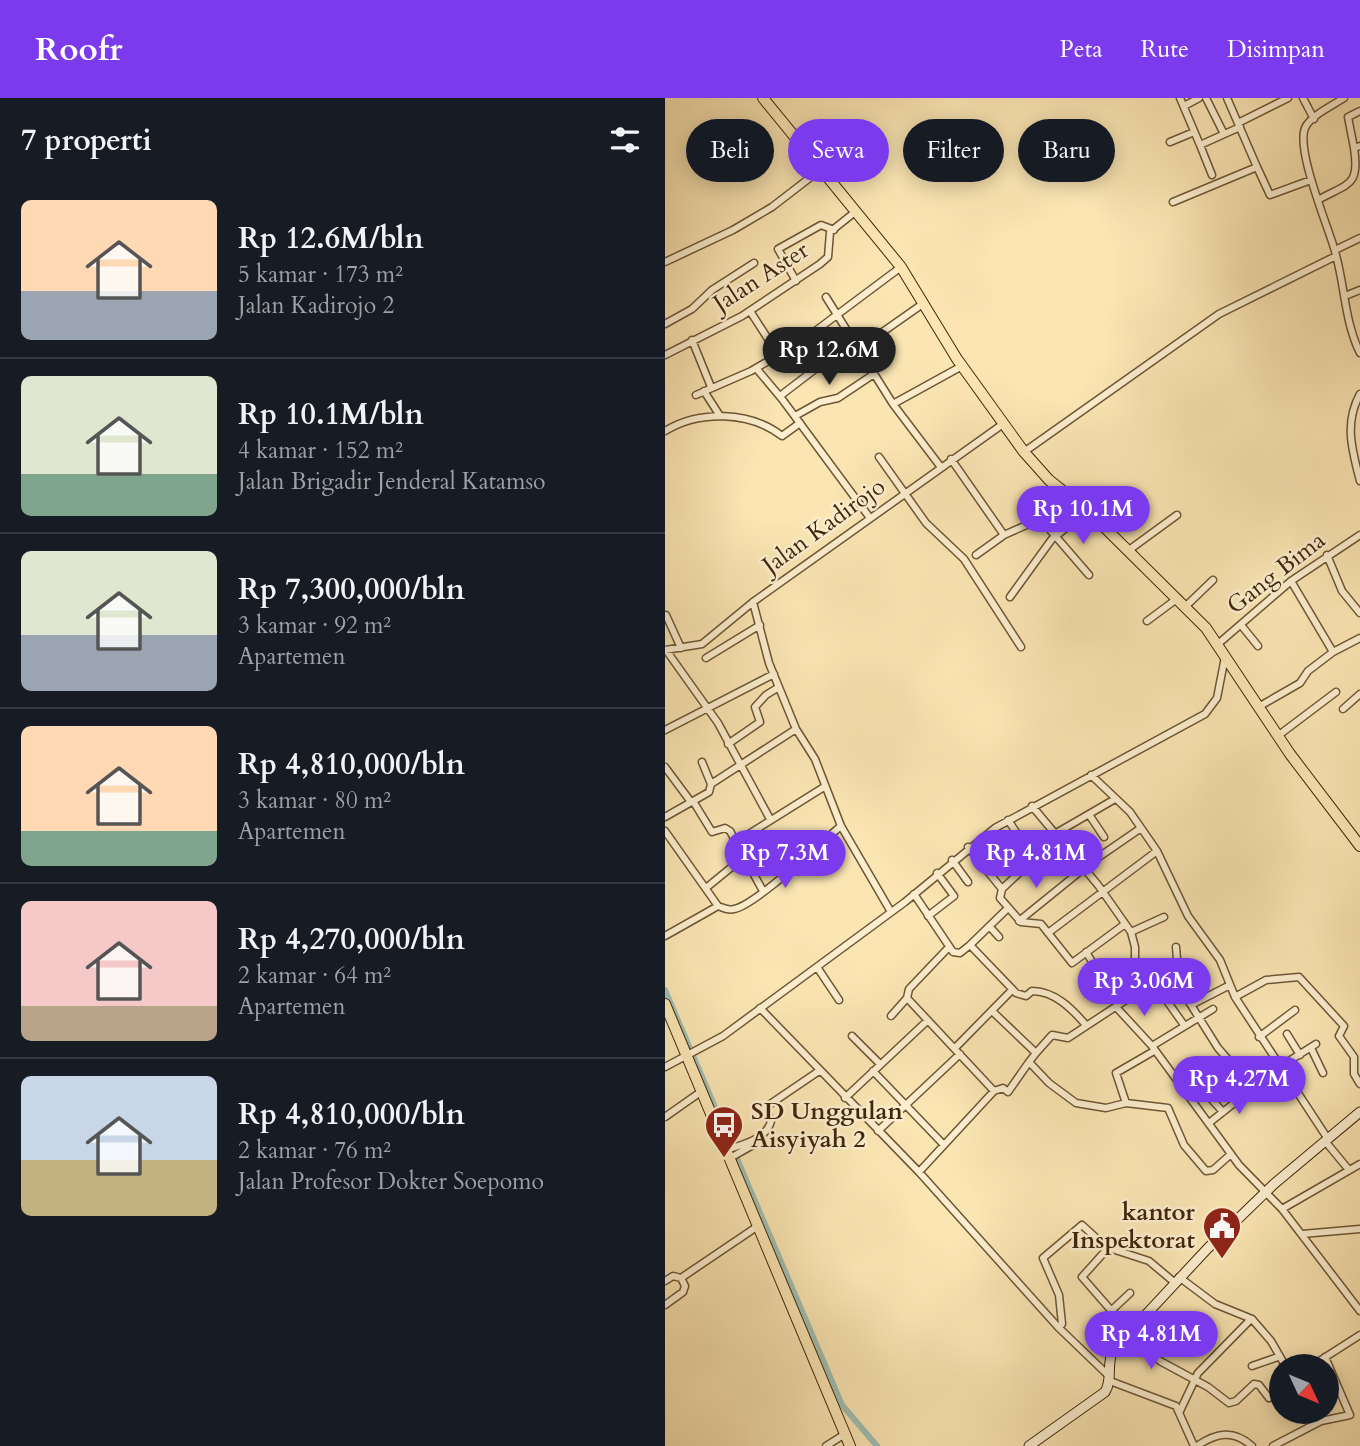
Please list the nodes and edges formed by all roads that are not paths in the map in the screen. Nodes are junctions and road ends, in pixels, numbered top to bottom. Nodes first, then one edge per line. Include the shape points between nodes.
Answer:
1 (763, 98) edge
2 (1180, 98) edge
3 (1199, 98) edge
4 (1206, 98) edge
5 (1227, 98) edge
6 (1288, 98) edge
7 (1303, 98) edge
8 (1343, 98) edge
9 (1184, 106) junction
10 (1360, 111) edge
11 (1314, 119) junction
12 (1239, 125) junction
13 (788, 130) edge
14 (1194, 132) junction
15 (1224, 134) junction
16 (1170, 142) dead end
17 (1200, 145) junction
18 (1357, 147) edge
19 (1257, 167) junction
20 (1212, 175) dead end
21 (1311, 180) junction
22 (804, 182) edge
23 (830, 182) edge
24 (1318, 200) junction
25 (1173, 202) dead end
26 (855, 212) junction
27 (834, 230) junction
28 (1360, 238) edge
29 (1336, 253) junction
30 (665, 262) edge
31 (754, 263) dead end
32 (901, 267) junction
33 (796, 281) junction
34 (1360, 290) edge
35 (1345, 296) junction
36 (826, 297) dead end
37 (924, 303) junction
38 (750, 311) junction
39 (837, 317) junction
40 (665, 324) edge
41 (692, 340) junction
42 (851, 340) junction
43 (857, 350) junction
44 (665, 353) edge
45 (1360, 354) edge
46 (779, 356) junction
47 (962, 366) junction
48 (756, 369) junction
49 (874, 374) junction
50 (708, 389) junction
51 (1360, 394) edge
52 (696, 395) dead end
53 (780, 396) junction
54 (893, 404) junction
55 (720, 416) junction
56 (795, 416) junction
57 (800, 423) junction
58 (1003, 424) junction
59 (665, 431) edge
60 (1024, 452) junction
61 (879, 457) dead end
62 (951, 459) junction
63 (940, 466) junction
64 (1360, 481) edge
65 (905, 491) junction
66 (1088, 511) junction
67 (1177, 515) dead end
68 (870, 518) junction
69 (1005, 535) junction
70 (1056, 535) junction
71 (1360, 535) edge
72 (1129, 550) junction
73 (976, 555) dead end
74 (1327, 555) junction
75 (1089, 575) dead end
76 (1213, 580) dead end
77 (1291, 581) junction
78 (1010, 597) dead end
79 (1178, 598) junction
80 (753, 602) junction
81 (1186, 606) junction
82 (1360, 613) edge
83 (666, 614) edge
84 (1147, 621) dead end
85 (759, 625) junction
86 (1241, 625) junction
87 (714, 633) junction
88 (1360, 638) edge
89 (1218, 643) junction
90 (1258, 646) dead end
91 (1021, 647) dead end
92 (681, 648) junction
93 (722, 648) junction
94 (666, 650) edge
95 (1333, 652) junction
96 (1226, 655) junction
97 (706, 658) dead end
98 (774, 674) junction
99 (779, 687) junction
100 (1336, 692) dead end
101 (1360, 694) edge
102 (1260, 706) junction
103 (708, 707) junction
104 (1343, 709) dead end
105 (796, 729) junction
106 (665, 730) edge
107 (1279, 735) junction
108 (728, 744) junction
109 (702, 762) dead end
110 (741, 766) junction
111 (665, 767) edge
112 (1091, 775) junction
113 (712, 783) junction
114 (824, 787) junction
115 (1115, 799) junction
116 (692, 801) junction
117 (1032, 806) junction
118 (1090, 816) junction
119 (665, 817) edge
120 (771, 819) junction
121 (1008, 820) junction
122 (841, 826) junction
123 (1141, 828) junction
124 (665, 831) edge
125 (1054, 834) junction
126 (1104, 837) dead end
127 (1020, 838) dead end
128 (736, 842) junction
129 (1360, 846) edge
130 (968, 847) junction
131 (1157, 851) junction
132 (1037, 856) junction
133 (744, 857) junction
134 (952, 860) junction
135 (1084, 869) junction
136 (1054, 870) dead end
137 (937, 873) junction
138 (968, 882) dead end
139 (706, 888) junction
140 (1002, 889) junction
141 (763, 891) junction
142 (1104, 893) junction
143 (914, 894) junction
144 (718, 906) junction
145 (1007, 909) junction
146 (891, 912) junction
147 (928, 916) junction
148 (1164, 917) dead end
149 (1019, 921) junction
150 (1125, 924) junction
151 (989, 927) junction
152 (1131, 932) junction
153 (1048, 933) junction
154 (665, 936) edge
155 (999, 937) dead end
156 (970, 945) junction
157 (949, 947) junction
158 (1176, 947) dead end
159 (1086, 952) junction
160 (1094, 965) dead end
161 (1191, 966) dead end
162 (817, 967) junction
163 (1178, 971) junction
164 (1179, 983) junction
165 (1155, 984) junction
166 (1230, 985) junction
167 (1012, 990) junction
168 (1135, 994) junction
169 (1235, 997) junction
170 (907, 998) junction
171 (839, 1000) dead end
172 (665, 1004) edge
173 (1191, 1005) junction
174 (760, 1008) junction
175 (1117, 1008) junction
176 (1213, 1009) dead end
177 (1295, 1010) dead end
178 (992, 1011) junction
179 (891, 1016) dead end
180 (1198, 1016) junction
181 (927, 1021) junction
182 (1086, 1025) junction
183 (1184, 1025) junction
184 (1287, 1034) dead end
185 (852, 1036) dead end
186 (1259, 1037) junction
187 (1153, 1049) junction
188 (957, 1051) junction
189 (1036, 1053) junction
190 (689, 1054) junction
191 (1300, 1055) junction
192 (1029, 1062) junction
193 (880, 1064) junction
194 (665, 1066) edge
195 (1281, 1066) junction
196 (819, 1071) junction
197 (873, 1071) junction
198 (1323, 1073) dead end
199 (1360, 1084) edge
200 (1253, 1088) junction
201 (702, 1091) junction
202 (994, 1091) junction
203 (1204, 1091) dead end
204 (845, 1098) junction
205 (1126, 1103) junction
206 (908, 1106) junction
207 (1223, 1112) junction
208 (1360, 1112) edge
209 (665, 1116) edge
210 (1209, 1123) junction
211 (878, 1131) junction
212 (1326, 1140) junction
213 (753, 1145) dead end
214 (944, 1145) junction
215 (734, 1151) junction
216 (1231, 1154) junction
217 (1360, 1164) edge
218 (1349, 1170) junction
219 (919, 1172) junction
220 (1266, 1192) junction
221 (1282, 1209) junction
222 (758, 1226) junction
223 (1360, 1229) edge
224 (1302, 1234) junction
225 (1108, 1248) junction
226 (681, 1278) junction
227 (1177, 1279) junction
228 (665, 1280) edge
229 (1130, 1293) dead end
230 (665, 1305) edge
231 (1112, 1310) junction
232 (1360, 1311) edge
233 (1251, 1319) junction
234 (1058, 1327) junction
235 (1130, 1331) junction
236 (1360, 1335) edge
237 (1277, 1354) edge
238 (1330, 1354) edge
239 (1269, 1360) edge
240 (1252, 1366) dead end
241 (1109, 1379) junction
242 (1194, 1380) junction
243 (1339, 1388) edge
244 (1269, 1398) edge
245 (1180, 1410) junction
246 (1339, 1418) edge
247 (1315, 1424) edge
248 (845, 1434) junction
249 (1033, 1445) edge
250 (826, 1446) edge
251 (851, 1446) edge
252 (1196, 1446) edge
253 (1252, 1446) edge
254 (1273, 1446) edge

1 - 13 main road
2 - 9 street
3 - 9 street
4 - 15 street
5 - 12 street
6 - 12 street
7 - 11 street
8 - 11 street
9 - 14 street
10 - 18 street via 1348,117
11 - 21 street via 1305,127 1304,140
12 - 15 street
12 - 19 street
14 - 16 street
14 - 17 street
15 - 17 street
17 - 20 street
18 - 24 street via 1360,172 1355,181
19 - 21 street via 1272,196
19 - 25 street
21 - 24 street
22 - 30 street via 733,230
23 - 26 main road
24 - 29 street
26 - 27 street, Jalan Aster
26 - 32 main road
27 - 33 street, Jalan Aster via 828,238 828,257
27 - 33 street via 821,225 778,249
28 - 29 street
29 - 35 street
29 - 60 street via 1219,314
31 - 40 street
32 - 37 main road
32 - 39 street
33 - 38 street, Jalan Aster
34 - 35 street
35 - 45 street via 1349,326
36 - 39 street
37 - 43 street
37 - 47 main road
38 - 41 street, Jalan Aster
38 - 46 street
39 - 42 street
39 - 46 street
41 - 44 street, Jalan Aster
41 - 50 street
42 - 43 street
42 - 53 street via 817,361 814,370
43 - 49 street
46 - 48 street
47 - 54 street
47 - 58 main road
48 - 50 street
48 - 53 street
49 - 54 street
49 - 56 street via 838,398
50 - 52 street
50 - 55 street
51 - 64 street via 1350,432
53 - 56 street
54 - 63 street
55 - 57 street via 762,424 782,436
55 - 59 street via 679,423
56 - 57 street
57 - 68 street
58 - 60 main road
58 - 62 street, Jalan Kadirojo
60 - 66 main road via 1049,480
61 - 65 street
62 - 63 street, Jalan Kadirojo
62 - 69 street
63 - 65 street, Jalan Kadirojo
65 - 68 street, Jalan Kadirojo
65 - 91 street via 926,523 964,559
66 - 70 street
66 - 72 main road
67 - 72 street
68 - 80 street, Jalan Kadirojo
69 - 70 street via 1036,522
69 - 73 street
70 - 75 street
70 - 78 street
71 - 74 street, Gang Bima
72 - 79 main road
74 - 77 street, Gang Bima
74 - 82 street via 1340,586
76 - 81 street
77 - 86 street, Gang Bima
77 - 95 street
79 - 81 main road
79 - 84 street
80 - 85 street
80 - 87 street, Jalan Kadirojo
81 - 89 main road
83 - 92 street
85 - 93 street
85 - 98 street
86 - 89 street, Gang Bima
86 - 90 street
87 - 92 street, Jalan Kadirojo via 698,646
87 - 93 street
88 - 95 street
89 - 96 main road
92 - 94 street, Jalan Kadirojo
93 - 97 street
94 - 103 street
95 - 102 street via 1300,683
96 - 102 main road
96 - 112 street via 1219,691 1209,710
98 - 99 street
98 - 103 street
99 - 105 street
99 - 108 street via 755,707 760,722
100 - 107 street
101 - 104 street
102 - 107 main road
103 - 106 street
103 - 108 street
105 - 110 street
105 - 114 street via 815,759
107 - 129 main road
108 - 110 street
109 - 113 street
110 - 113 street
110 - 120 street
111 - 116 street
112 - 115 street
112 - 117 street
113 - 116 street via 709,792
114 - 120 street
114 - 122 street
115 - 118 street
115 - 123 street
116 - 119 street
116 - 128 street via 712,832 727,828
117 - 121 street
117 - 125 street
118 - 125 street
118 - 126 street
120 - 128 street
121 - 127 street
121 - 130 street
122 - 141 street
122 - 146 street
123 - 131 street
123 - 135 street
124 - 139 street
125 - 132 street
125 - 135 street
128 - 133 street
130 - 134 street
130 - 140 street
131 - 142 street
131 - 166 street via 1182,905 1215,952
132 - 136 street
132 - 140 street
133 - 139 street
133 - 141 street
134 - 137 street
134 - 138 street
135 - 142 street
135 - 149 street
137 - 143 street
137 - 147 street via 954,896
139 - 144 street
140 - 145 street via 1000,898
141 - 144 street via 738,908
142 - 150 street
142 - 153 street
143 - 146 street
143 - 147 street
144 - 154 street
145 - 149 street
145 - 151 street
146 - 162 street
147 - 157 street
148 - 152 street
149 - 153 street via 1039,923
150 - 152 street
150 - 159 street
151 - 155 street
151 - 156 street
152 - 168 street
153 - 159 street via 1071,962
156 - 157 street via 960,953
156 - 167 street
157 - 170 street via 909,989
158 - 163 street
159 - 160 street
161 - 163 street
162 - 171 street
162 - 174 street
163 - 164 street
164 - 165 street
164 - 173 street
165 - 168 street
165 - 183 street
166 - 169 street
166 - 173 street
167 - 178 street
167 - 182 street via 1024,996 1038,991 1062,1000
168 - 175 street
169 - 186 street
169 - 199 street via 1266,980 1296,975 1345,1027 1339,1036 1354,1057 1354,1074
170 - 179 street
170 - 181 street
172 - 190 main road
173 - 180 street
174 - 190 street
174 - 196 street
175 - 182 street
175 - 187 street
176 - 180 street
177 - 186 street
178 - 188 street
178 - 189 street
180 - 183 street
180 - 200 street via 1217,1048
181 - 188 street
181 - 193 street
182 - 189 street via 1068,1038 1052,1035
183 - 187 street
184 - 191 street
185 - 193 street
186 - 195 street
187 - 205 street via 1116,1073
187 - 210 street
188 - 202 street
188 - 206 street
189 - 192 street
190 - 194 street
190 - 201 main road
191 - 195 street
191 - 198 street via 1314,1046
192 - 202 street via 1011,1091
192 - 205 street via 1076,1103 1106,1108
193 - 197 street
195 - 200 street
195 - 212 street
196 - 204 street
196 - 215 street via 763,1109 771,1121 769,1129
197 - 204 street
197 - 206 street
200 - 207 street
201 - 209 street
201 - 215 main road
202 - 214 street
203 - 207 street
204 - 211 street
205 - 216 street via 1168,1108 1184,1145 1206,1171
206 - 211 street
206 - 214 street
207 - 210 street
208 - 212 main road
210 - 216 street
211 - 219 street
212 - 218 street
212 - 220 main road
213 - 215 street
214 - 219 street
215 - 222 main road
216 - 220 street
217 - 218 street
218 - 221 street
219 - 234 street
220 - 221 street
220 - 227 main road
221 - 224 street
222 - 226 street
222 - 248 main road
223 - 224 street
224 - 232 street
225 - 227 street via 1149,1261
225 - 231 street via 1082,1277
225 - 234 street via 1082,1225 1045,1254 1043,1261 1062,1306
226 - 228 street
226 - 230 street via 684,1290
227 - 233 street via 1215,1304
227 - 235 main road
229 - 231 street
231 - 235 street
233 - 237 street
233 - 242 street
234 - 241 street
235 - 241 main road via 1112,1352
235 - 242 street via 1160,1361
236 - 238 street
239 - 240 street
241 - 245 street
241 - 249 main road via 1102,1395
242 - 244 street via 1229,1404 1254,1384
242 - 245 street
243 - 246 street via 1350,1413
245 - 252 street
247 - 254 street
248 - 250 street
248 - 251 main road
252 - 253 street via 1223,1434 1243,1438

